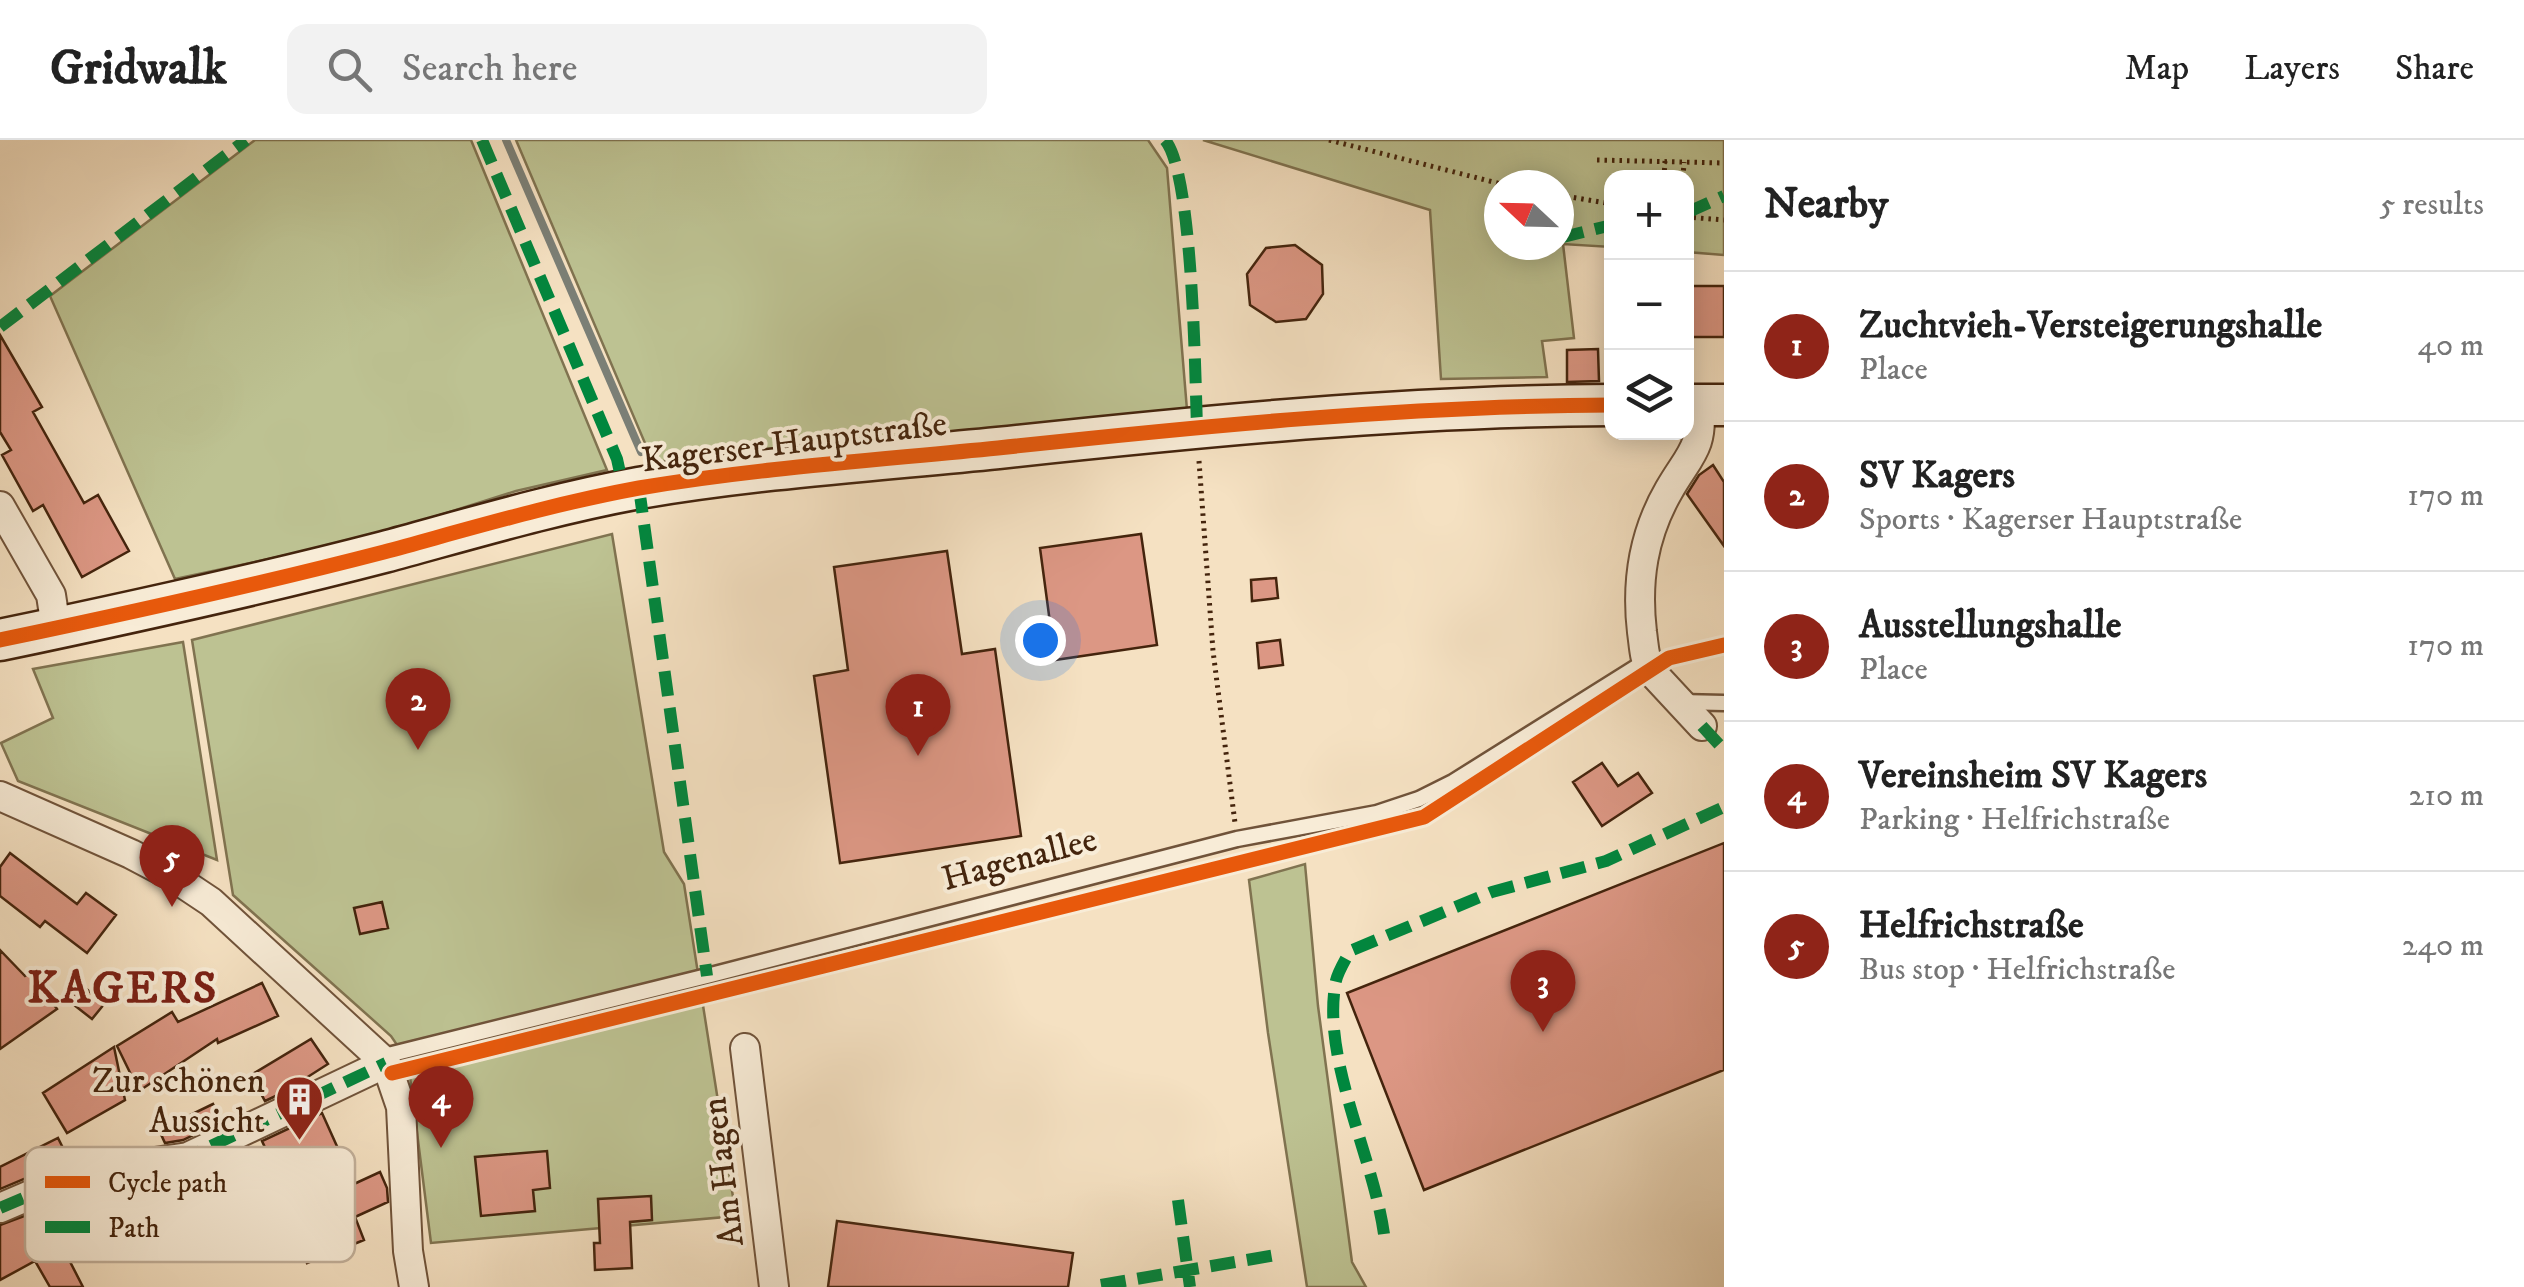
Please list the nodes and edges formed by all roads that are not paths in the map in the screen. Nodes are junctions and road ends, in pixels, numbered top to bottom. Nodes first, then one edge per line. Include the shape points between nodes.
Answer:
1 (1604, 405) edge
2 (1703, 405) edge
3 (0, 506) edge
4 (56, 628) junction
5 (0, 640) edge
6 (1646, 661) junction
7 (1678, 702) junction
8 (1724, 702) edge
9 (1702, 726) dead end
10 (0, 796) edge
11 (744, 1048) dead end
12 (383, 1060) junction
13 (208, 1147) edge
14 (25, 1197) edge
15 (0, 1208) edge
16 (414, 1287) edge
17 (774, 1287) edge

1 - 4 street, Kagerser Hauptstraße via 1197,427 750,472 538,509
2 - 6 street via 1694,451 1649,530 1639,602
3 - 4 street via 51,595
4 - 5 street, Kagerser Hauptstraße
6 - 7 street
6 - 12 lane, Hagenallee via 1453,782 1377,813 1237,840
7 - 8 lane
7 - 9 street
10 - 12 street via 131,854 197,892
11 - 17 street, Am Hagen
12 - 13 street, Hagenallee
12 - 16 street via 401,1107
14 - 15 street, Hagenallee

